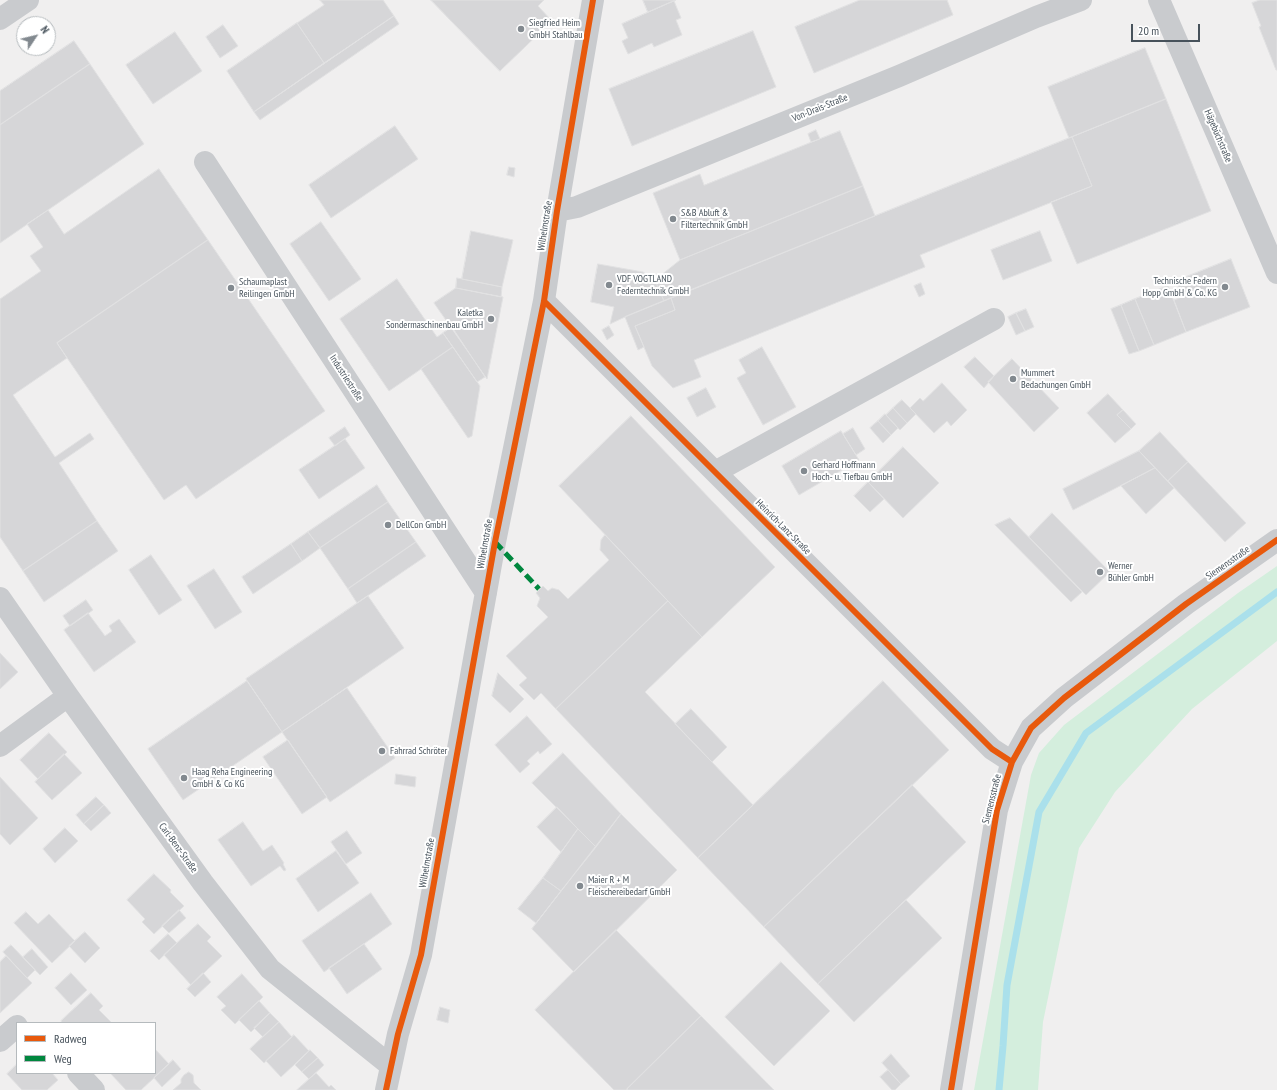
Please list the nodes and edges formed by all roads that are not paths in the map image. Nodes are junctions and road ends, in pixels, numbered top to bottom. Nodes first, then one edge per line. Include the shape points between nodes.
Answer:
1 (28, 0) edge
2 (593, 0) edge
3 (1080, 0) edge
4 (1160, 0) edge
5 (0, 19) edge
6 (205, 162) dead end
7 (557, 211) junction
8 (1277, 273) edge
9 (544, 301) junction
10 (994, 320) dead end
11 (715, 472) junction
12 (1277, 540) edge
13 (486, 593) junction
14 (0, 598) edge
15 (68, 696) junction
16 (0, 746) edge
17 (1012, 762) junction
18 (16, 1027) edge
19 (0, 1042) edge
20 (391, 1066) junction
21 (79, 1074) edge
22 (94, 1090) edge
23 (386, 1090) edge
24 (951, 1090) edge

1 - 5 street
2 - 7 street, Wilhelmstraße
3 - 7 street, Von-Drais-Straße via 577,207
4 - 8 street, Hägebüchstraße
6 - 13 street, Industriestraße
7 - 9 street, Wilhelmstraße
9 - 11 street, Heinrich-Lanz-Straße
9 - 13 street, Wilhelmstraße
10 - 11 street
11 - 17 street, Heinrich-Lanz-Straße via 992,749
12 - 17 street, Siemensstraße via 1186,604 1064,698 1031,728
13 - 20 street, Wilhelmstraße via 421,955
14 - 15 street, Carl-Benz-Straße
15 - 16 street
15 - 20 street, Carl-Benz-Straße via 203,883 270,969
17 - 24 street, Siemensstraße via 998,810
18 - 19 street
20 - 23 street, Wilhelmstraße
21 - 22 street

